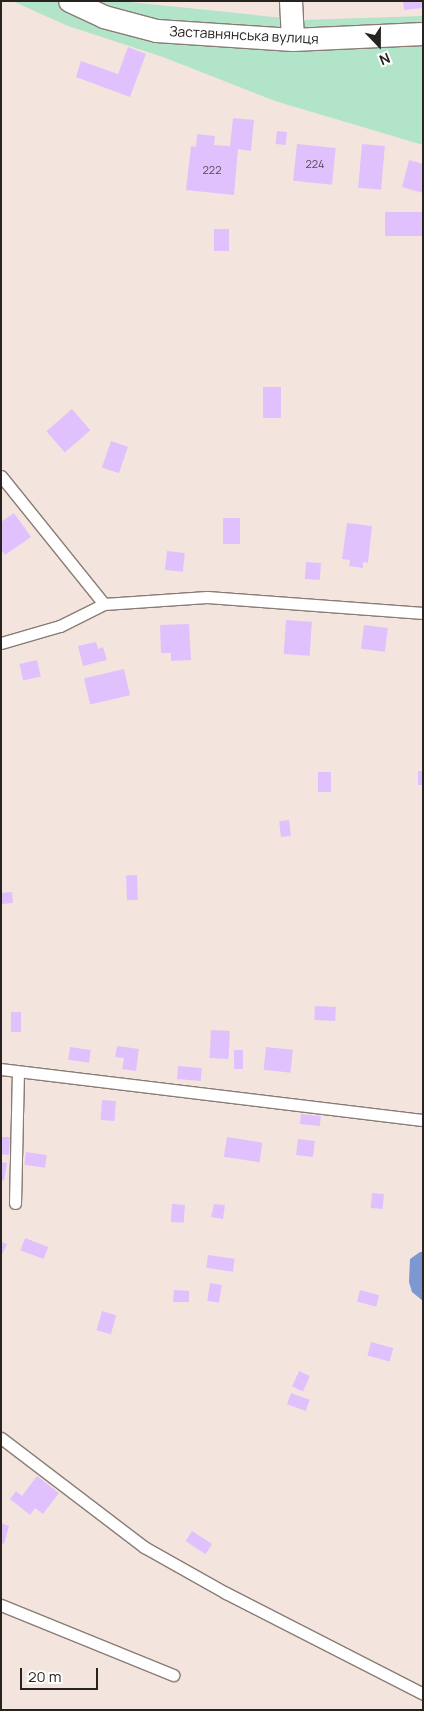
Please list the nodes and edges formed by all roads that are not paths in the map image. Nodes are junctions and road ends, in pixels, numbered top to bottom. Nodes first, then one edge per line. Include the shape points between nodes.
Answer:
1 (70, 1) edge
2 (291, 1) edge
3 (423, 34) edge
4 (293, 40) junction
5 (1, 476) edge
6 (104, 604) junction
7 (423, 613) edge
8 (1, 642) edge
9 (1, 1069) edge
10 (18, 1073) junction
11 (423, 1120) edge
12 (15, 1203) dead end
13 (1, 1438) edge
14 (1, 1605) edge
15 (173, 1675) dead end
16 (423, 1694) edge

1 - 4 street, Заставнянська вулиця via 104,17 157,31
2 - 4 street
3 - 4 street, Заставнянська вулиця
5 - 6 lane
6 - 7 lane via 207,597
6 - 8 lane via 60,626
9 - 10 lane
10 - 11 lane
10 - 12 lane
13 - 16 lane via 144,1546 226,1593
14 - 15 lane

